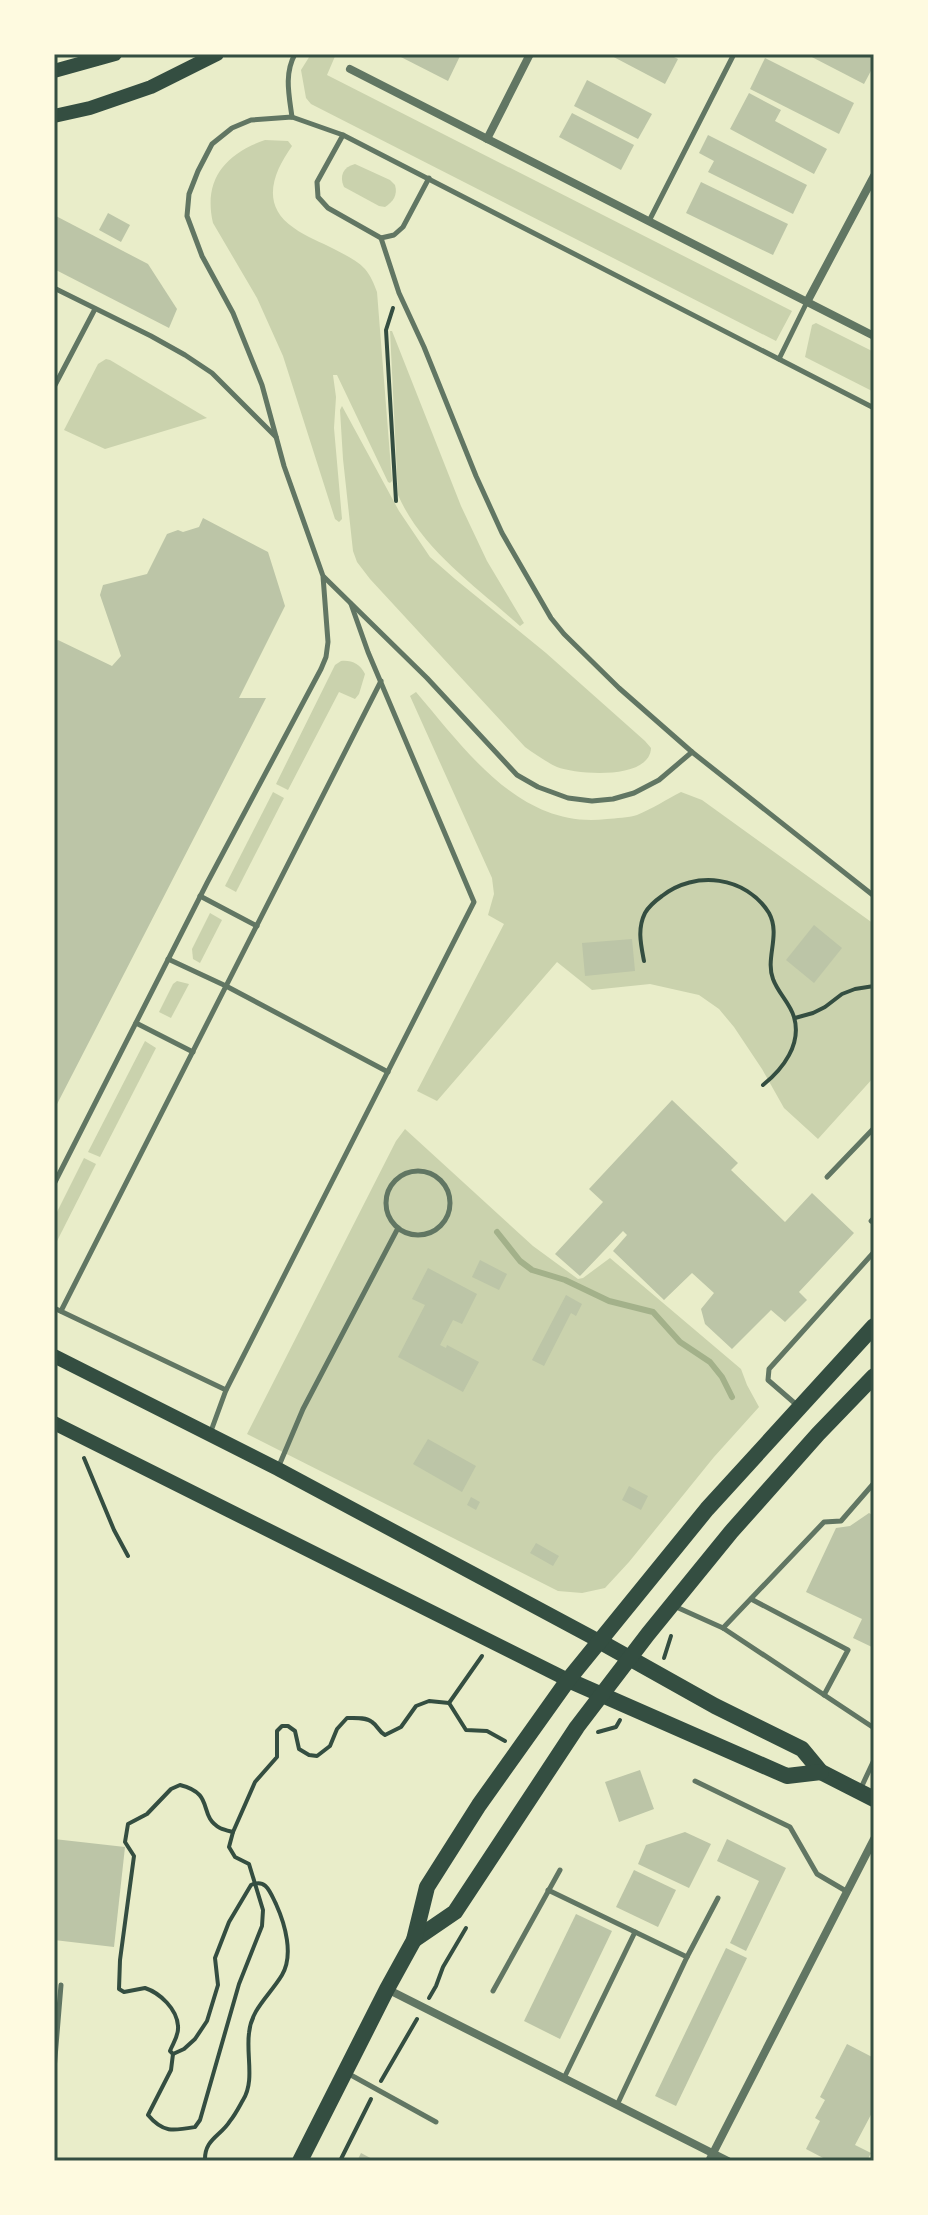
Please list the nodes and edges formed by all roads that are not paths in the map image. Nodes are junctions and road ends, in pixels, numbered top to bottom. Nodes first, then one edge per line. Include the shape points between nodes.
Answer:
1 (115, 54) edge
2 (217, 54) edge
3 (295, 54) edge
4 (530, 54) edge
5 (734, 54) edge
6 (350, 69) dead end
7 (54, 71) edge
8 (54, 116) edge
9 (292, 117) junction
10 (343, 135) junction
11 (487, 139) junction
12 (874, 176) edge
13 (429, 178) junction
14 (648, 222) junction
15 (381, 238) junction
16 (54, 288) edge
17 (807, 302) junction
18 (95, 309) junction
19 (874, 336) edge
20 (779, 359) junction
21 (54, 387) edge
22 (874, 408) edge
23 (276, 437) junction
24 (323, 576) junction
25 (351, 604) junction
26 (381, 681) junction
27 (692, 752) junction
28 (200, 896) junction
29 (874, 896) edge
30 (257, 926) junction
31 (168, 959) junction
32 (226, 986) junction
33 (136, 1023) junction
34 (193, 1052) junction
35 (388, 1072) junction
36 (874, 1128) edge
37 (827, 1177) dead end
38 (54, 1184) edge
39 (398, 1228) junction
40 (874, 1252) edge
41 (54, 1308) edge
42 (61, 1311) junction
43 (874, 1326) edge
44 (54, 1356) edge
45 (874, 1376) edge
46 (226, 1390) junction
47 (798, 1407) junction
48 (54, 1423) edge
49 (209, 1434) junction
50 (278, 1469) junction
51 (874, 1483) edge
52 (751, 1599) junction
53 (672, 1605) junction
54 (723, 1628) junction
55 (599, 1641) junction
56 (630, 1658) junction
57 (568, 1680) junction
58 (601, 1695) junction
59 (824, 1695) junction
60 (874, 1728) edge
61 (874, 1760) edge
62 (821, 1772) junction
63 (695, 1781) dead end
64 (866, 1795) edge
65 (874, 1839) edge
66 (560, 1870) dead end
67 (548, 1890) junction
68 (847, 1892) junction
69 (718, 1898) dead end
70 (635, 1932) junction
71 (414, 1940) junction
72 (687, 1957) junction
73 (61, 1985) dead end
74 (387, 1989) junction
75 (493, 1991) dead end
76 (54, 2070) edge
77 (345, 2071) junction
78 (564, 2078) junction
79 (617, 2105) junction
80 (436, 2122) dead end
81 (711, 2157) edge
82 (300, 2161) edge
83 (728, 2161) edge

1 - 7 main road
2 - 8 main road via 151,87
3 - 9 lane via 288,81
4 - 11 street
5 - 14 lane
6 - 11 street
9 - 10 lane
9 - 23 lane via 251,120 212,144 189,194 187,216 245,342
10 - 13 lane
10 - 15 lane via 317,182 318,197
11 - 14 street
12 - 17 street
13 - 15 lane via 403,227
13 - 20 lane
14 - 17 street
15 - 27 lane via 399,293 502,533 551,618
16 - 18 lane
17 - 19 street
17 - 20 lane
18 - 21 lane
18 - 23 lane via 212,373
20 - 22 lane
23 - 24 lane
24 - 25 lane
24 - 28 lane via 326,657
25 - 26 lane
25 - 27 lane via 517,775 538,787 568,798 613,799 659,780
26 - 30 lane
26 - 35 lane via 474,902
27 - 29 lane
28 - 30 lane
28 - 31 lane
30 - 32 lane
31 - 32 lane
31 - 33 lane
32 - 34 lane
32 - 35 lane
33 - 34 lane
33 - 38 lane
34 - 42 lane
35 - 46 lane
36 - 37 lane
39 - 39 lane via 427,1234 444,1223 450,1194 439,1177 410,1171 393,1182 386,1201
39 - 50 lane via 303,1409
40 - 47 lane via 769,1369 768,1380
41 - 42 lane
42 - 46 lane
43 - 47 main road
44 - 49 main road
45 - 53 main road
46 - 49 lane
47 - 55 main road
48 - 57 main road
49 - 50 main road
50 - 55 main road
51 - 52 lane via 841,1521 824,1522
52 - 54 lane
52 - 59 lane via 848,1650
53 - 54 lane
53 - 56 main road
54 - 59 lane
55 - 56 main road
55 - 57 main road
56 - 58 main road
56 - 62 main road via 802,1749
57 - 58 main road
57 - 71 main road via 427,1887
58 - 62 main road via 787,1776
58 - 71 main road via 455,1912
59 - 60 lane
61 - 64 lane
62 - 64 main road
63 - 68 lane via 790,1827 817,1874
65 - 68 street
66 - 67 lane
67 - 70 lane
67 - 75 lane
68 - 81 street
69 - 72 lane
70 - 72 lane
70 - 78 lane
71 - 74 main road
72 - 79 lane
73 - 76 lane
74 - 77 main road
74 - 78 street
77 - 80 lane
77 - 82 main road
78 - 79 street
79 - 81 street
81 - 83 street

